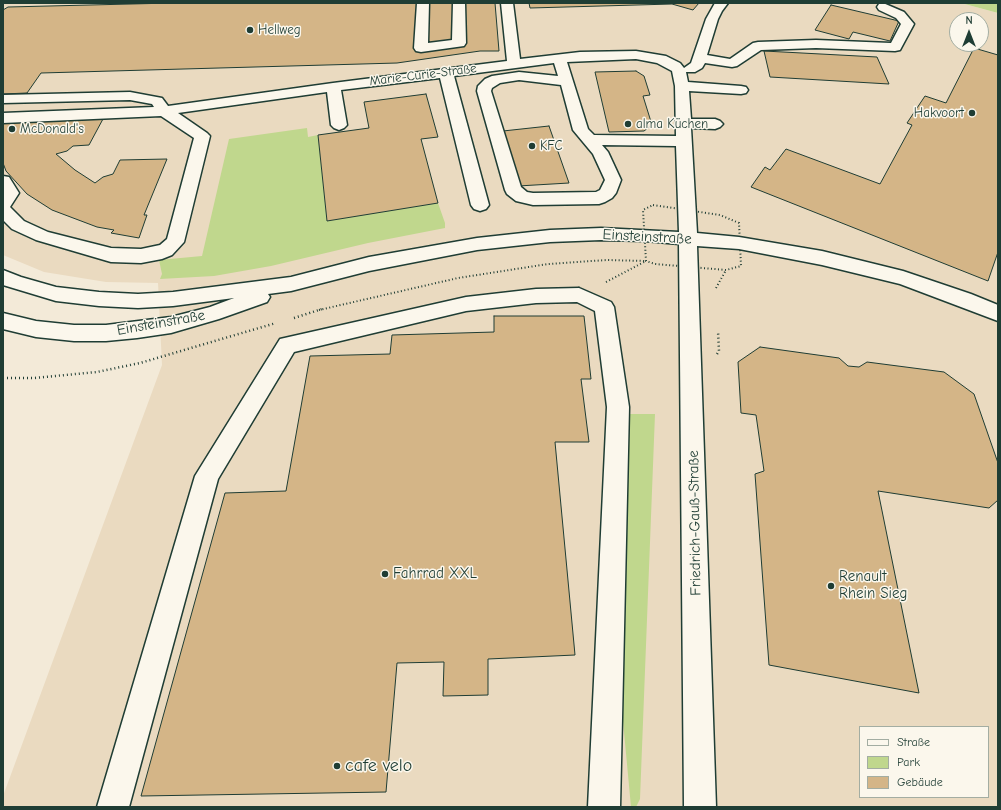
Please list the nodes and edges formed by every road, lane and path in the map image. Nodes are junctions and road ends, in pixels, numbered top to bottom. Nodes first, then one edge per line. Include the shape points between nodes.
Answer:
1 (423, 3) edge
2 (459, 3) edge
3 (506, 3) edge
4 (722, 3) edge
5 (883, 7) dead end
6 (559, 58) junction
7 (699, 58) junction
8 (514, 64) junction
9 (679, 71) junction
10 (446, 73) junction
11 (566, 81) junction
12 (682, 86) junction
13 (333, 87) junction
14 (741, 90) dead end
15 (3, 99) edge
16 (160, 106) junction
17 (3, 112) edge
18 (114, 112) junction
19 (3, 118) edge
20 (684, 123) junction
21 (715, 124) dead end
22 (339, 125) dead end
23 (590, 140) junction
24 (684, 141) junction
25 (3, 181) edge
26 (3, 204) edge
27 (480, 205) dead end
28 (3, 210) edge
29 (688, 238) junction
30 (646, 261) dead end
31 (741, 266) dead end
32 (748, 267) dead end
33 (3, 278) edge
34 (291, 284) junction
35 (579, 295) junction
36 (998, 313) edge
37 (3, 321) edge
38 (140, 363) dead end
39 (3, 378) edge
40 (113, 807) edge
41 (604, 807) edge
42 (700, 807) edge

1 - 2 street via 420,48 459,43
3 - 8 street
4 - 7 street via 712,19
5 - 7 street via 900,15 908,24 895,47 816,44 758,46 732,63
6 - 8 street, Marie-Curie-Straße
6 - 9 street, Marie-Curie-Straße via 636,54 661,59
6 - 11 street
7 - 9 street via 694,67
8 - 10 street, Marie-Curie-Straße
9 - 12 street
10 - 13 street, Marie-Curie-Straße
10 - 27 street
11 - 23 street via 581,130
11 - 23 street via 519,76 497,79 485,86 484,91 513,190 522,197 533,200 598,198 606,194 613,180 611,173
12 - 14 street
12 - 20 street
13 - 16 street, Marie-Curie-Straße
13 - 22 street
15 - 16 street via 130,96
16 - 18 street
16 - 28 street via 202,136 175,242 166,250 141,256 111,254 74,246 18,225
17 - 18 street
18 - 19 street
20 - 21 street
20 - 24 street
23 - 24 street
24 - 29 street
25 - 26 street via 11,193
29 - 34 street, Einsteinstraße via 601,234 509,239 422,253
29 - 36 street, Einsteinstraße via 764,247 822,258 903,278
29 - 42 street, Friedrich-Gauß-Straße
30 - 35 path
31 - 32 path
33 - 34 street, Einsteinstraße via 56,294 138,301
34 - 37 street, Einsteinstraße via 212,314 171,325 137,330 74,333 36,329
35 - 40 street via 536,296 466,304 287,345 207,476
35 - 41 street via 604,307 618,407
38 - 39 path via 97,372

